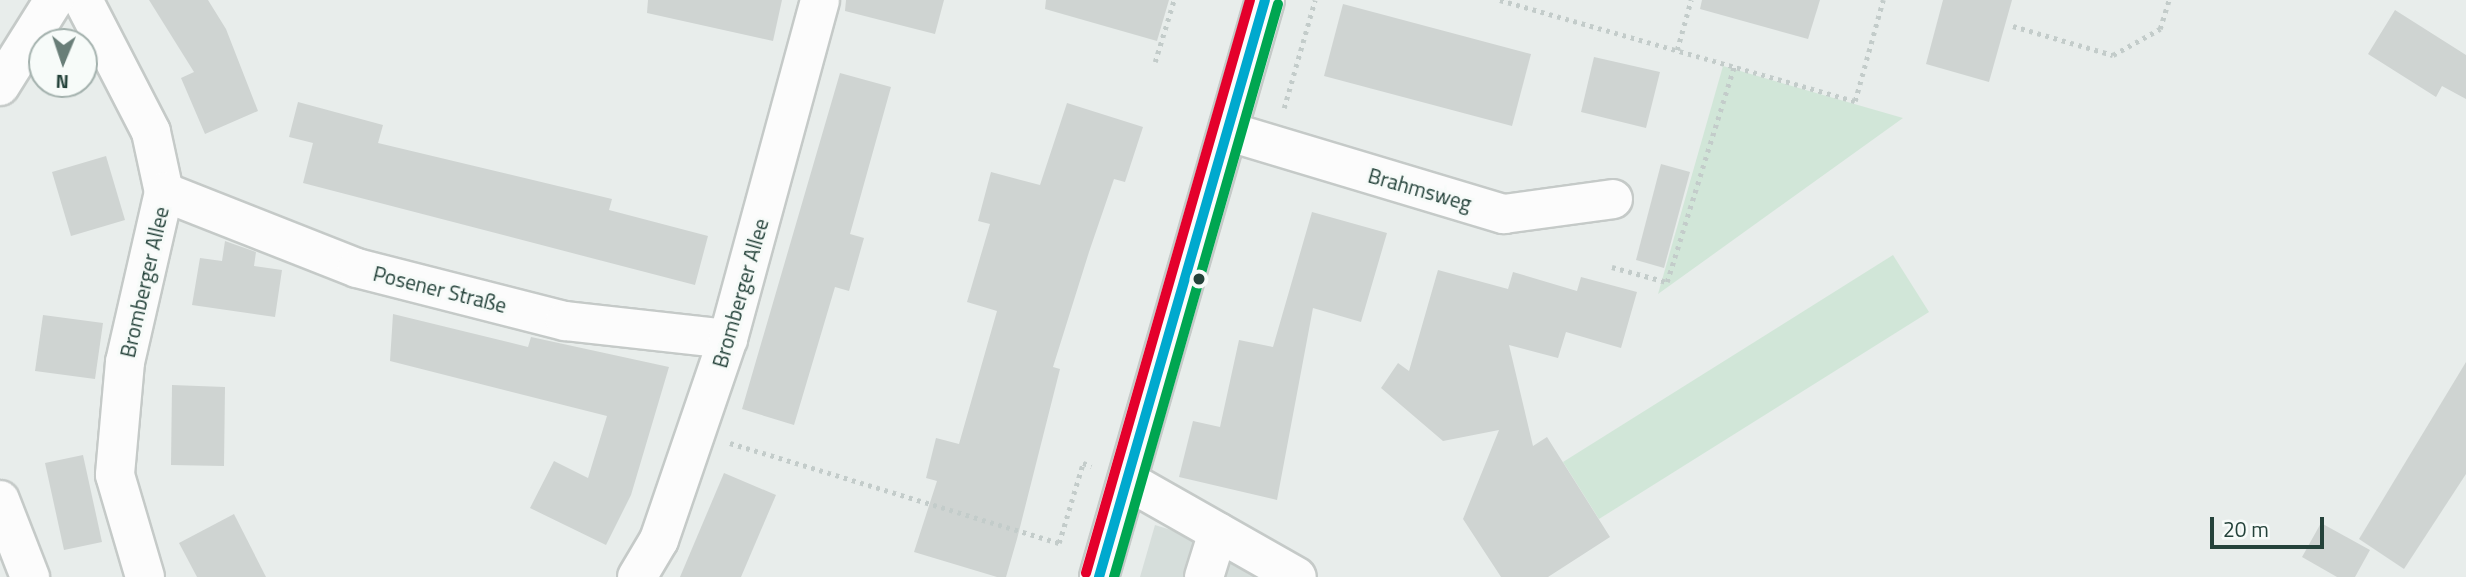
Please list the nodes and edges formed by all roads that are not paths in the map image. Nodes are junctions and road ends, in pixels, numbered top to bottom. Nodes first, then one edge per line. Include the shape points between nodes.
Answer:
1 (54, 0) edge
2 (82, 0) edge
3 (820, 0) edge
4 (1265, 0) edge
5 (0, 86) edge
6 (1230, 132) junction
7 (164, 192) junction
8 (1613, 199) dead end
9 (728, 339) junction
10 (1128, 481) junction
11 (0, 500) edge
12 (1218, 532) junction
13 (30, 577) edge
14 (145, 577) edge
15 (637, 577) edge
16 (1099, 577) edge
17 (1204, 577) edge
18 (1297, 577) edge

1 - 5 street
2 - 7 street, Bromberger Allee via 151,132
3 - 9 street, Bromberger Allee
4 - 6 street
6 - 8 street, Brahmsweg via 1504,214
6 - 10 street
7 - 9 street, Posener Straße via 357,268 565,321
7 - 14 street, Bromberger Allee via 125,362 115,475
9 - 15 street, Bromberger Allee via 659,540
10 - 12 street
10 - 16 street
11 - 13 street
12 - 17 street
12 - 18 street

